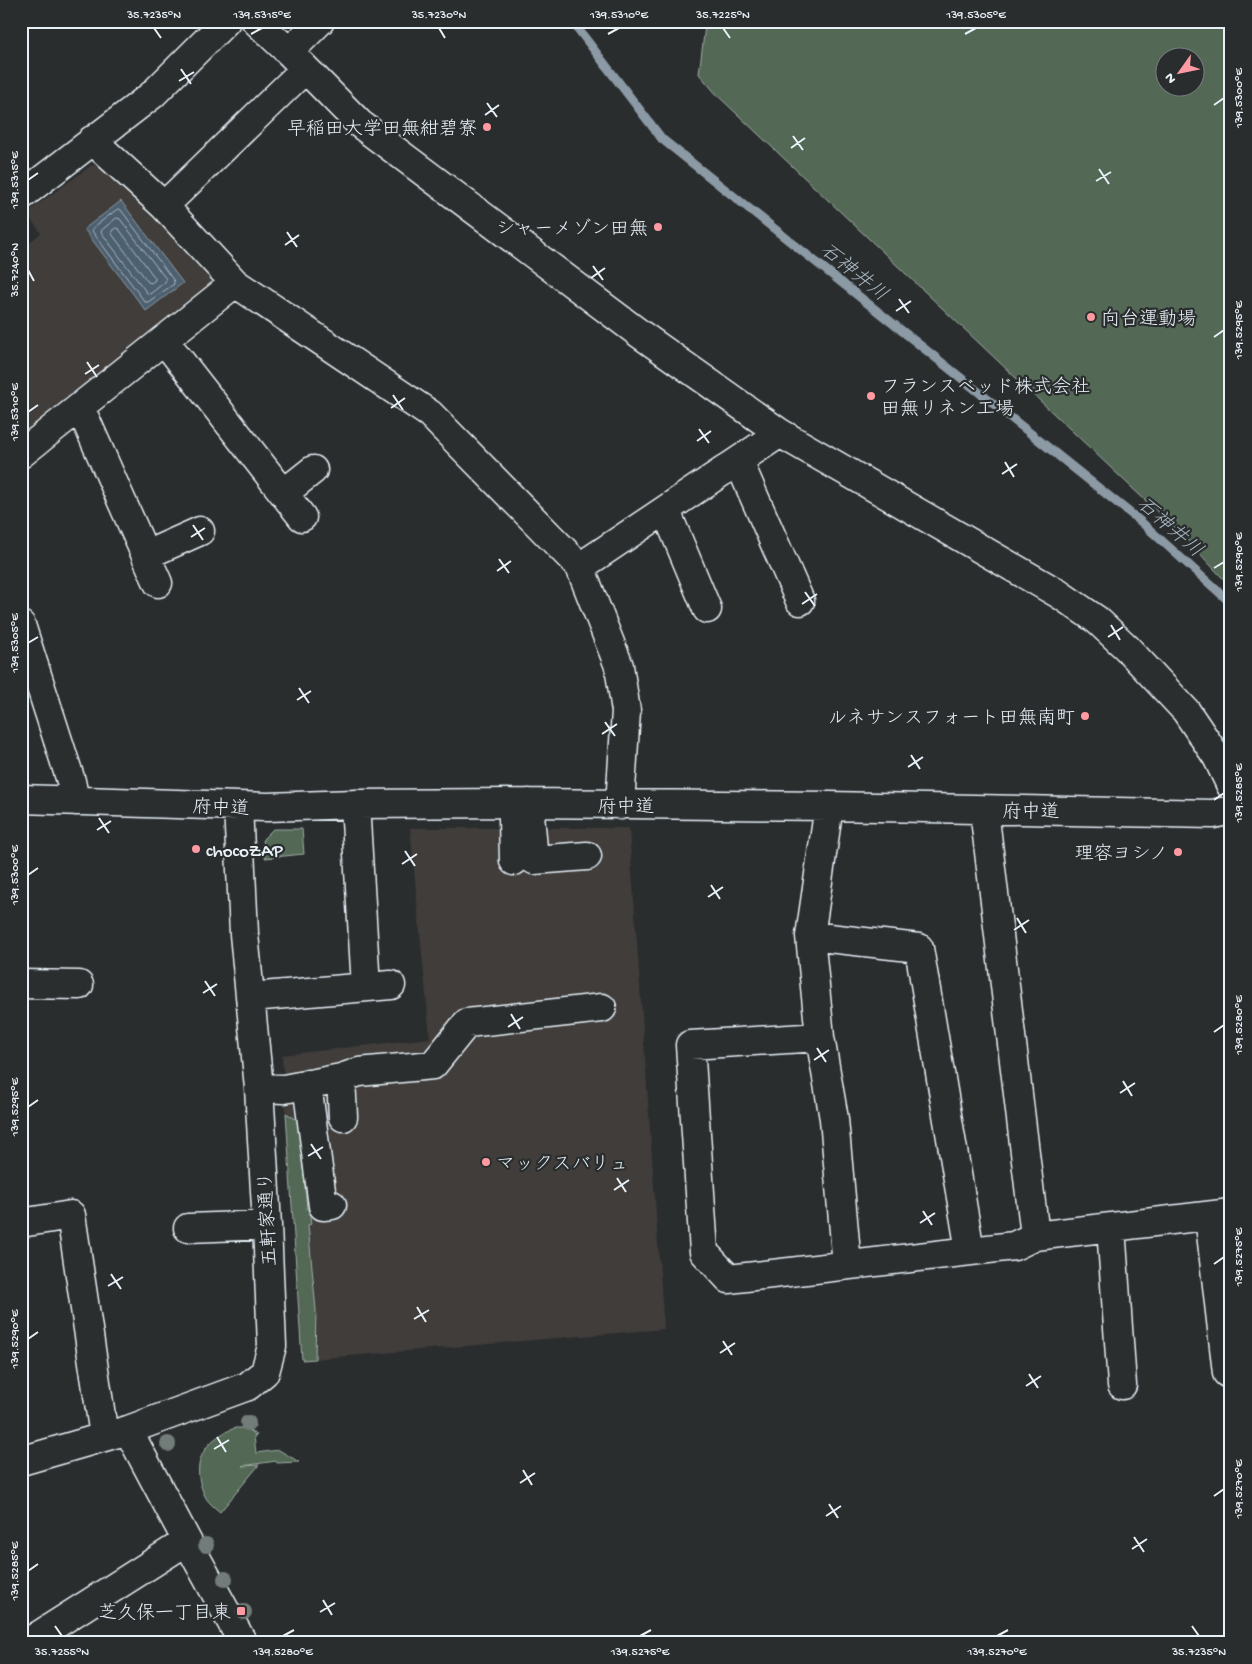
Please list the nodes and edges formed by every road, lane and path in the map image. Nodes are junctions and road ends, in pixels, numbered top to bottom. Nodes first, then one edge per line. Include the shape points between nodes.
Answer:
1 (226, 21) edge
2 (256, 21) edge
3 (320, 21) edge
4 (297, 60) junction
5 (92, 140) junction
6 (21, 196) edge
7 (164, 206) junction
8 (235, 283) junction
9 (164, 340) junction
10 (80, 407) junction
11 (780, 433) junction
12 (21, 454) edge
13 (739, 462) junction
14 (313, 470) dead end
15 (284, 493) junction
16 (666, 511) junction
17 (302, 517) dead end
18 (200, 531) dead end
19 (146, 555) junction
20 (580, 568) junction
21 (158, 583) dead end
22 (800, 601) dead end
23 (707, 609) dead end
24 (21, 625) edge
25 (1231, 786) edge
26 (21, 799) edge
27 (75, 801) junction
28 (355, 804) junction
29 (520, 804) junction
30 (620, 804) junction
31 (238, 806) junction
32 (828, 806) junction
33 (984, 810) junction
34 (1231, 810) edge
35 (587, 856) dead end
36 (810, 936) junction
37 (21, 984) edge
38 (79, 985) dead end
39 (251, 997) junction
40 (602, 1008) dead end
41 (820, 1037) junction
42 (341, 1078) junction
43 (307, 1084) junction
44 (259, 1088) junction
45 (343, 1117) dead end
46 (332, 1205) dead end
47 (1220, 1215) edge
48 (21, 1222) edge
49 (267, 1225) junction
50 (1111, 1227) junction
51 (188, 1228) dead end
52 (1035, 1236) junction
53 (970, 1251) junction
54 (846, 1265) junction
55 (1227, 1373) dead end
56 (1122, 1385) dead end
57 (116, 1433) junction
58 (21, 1462) edge
59 (187, 1541) junction
60 (30, 1634) edge
61 (243, 1643) edge

1 - 5 street via 152,95
2 - 4 street
3 - 4 street
4 - 7 street
4 - 11 street via 360,124 645,327
5 - 6 street
5 - 7 street
7 - 8 street
8 - 9 street
8 - 20 street via 430,414
9 - 10 street
9 - 15 street
10 - 12 street
10 - 19 street
11 - 13 street
11 - 25 street via 1059,594 1097,620 1186,711 1217,757
13 - 16 street
13 - 22 street
14 - 15 street
15 - 17 street
16 - 20 street
16 - 23 street
18 - 19 street
19 - 21 street
20 - 30 street via 619,666 626,711
24 - 27 street
26 - 27 street, 府中道
27 - 31 street, 府中道
28 - 29 street, 府中道
28 - 31 street, 府中道
28 - 39 street via 379,986
29 - 30 street, 府中道
29 - 35 street via 517,861
30 - 32 street, 府中道
31 - 39 street, 五軒家通り via 244,934
32 - 33 street, 府中道
32 - 36 street
33 - 34 street, 府中道 via 1213,814
33 - 52 street
36 - 41 street
36 - 53 street via 919,948
37 - 38 street
39 - 44 street, 五軒家通り
40 - 42 street via 467,1023 433,1065 359,1072
41 - 54 street via 834,1119
41 - 54 street via 690,1045 704,1252 728,1279
42 - 43 street
42 - 45 street
43 - 44 street via 284,1089
43 - 46 street via 323,1206
44 - 49 street, 五軒家通り
47 - 50 street
47 - 55 street
48 - 57 street via 71,1215
49 - 51 street
49 - 57 street, 五軒家通り via 272,1346 265,1372 248,1386
50 - 52 street
50 - 56 street
52 - 53 street via 1014,1246
53 - 54 street
57 - 58 street, 五軒家通り
57 - 59 street
59 - 60 street
59 - 61 street

